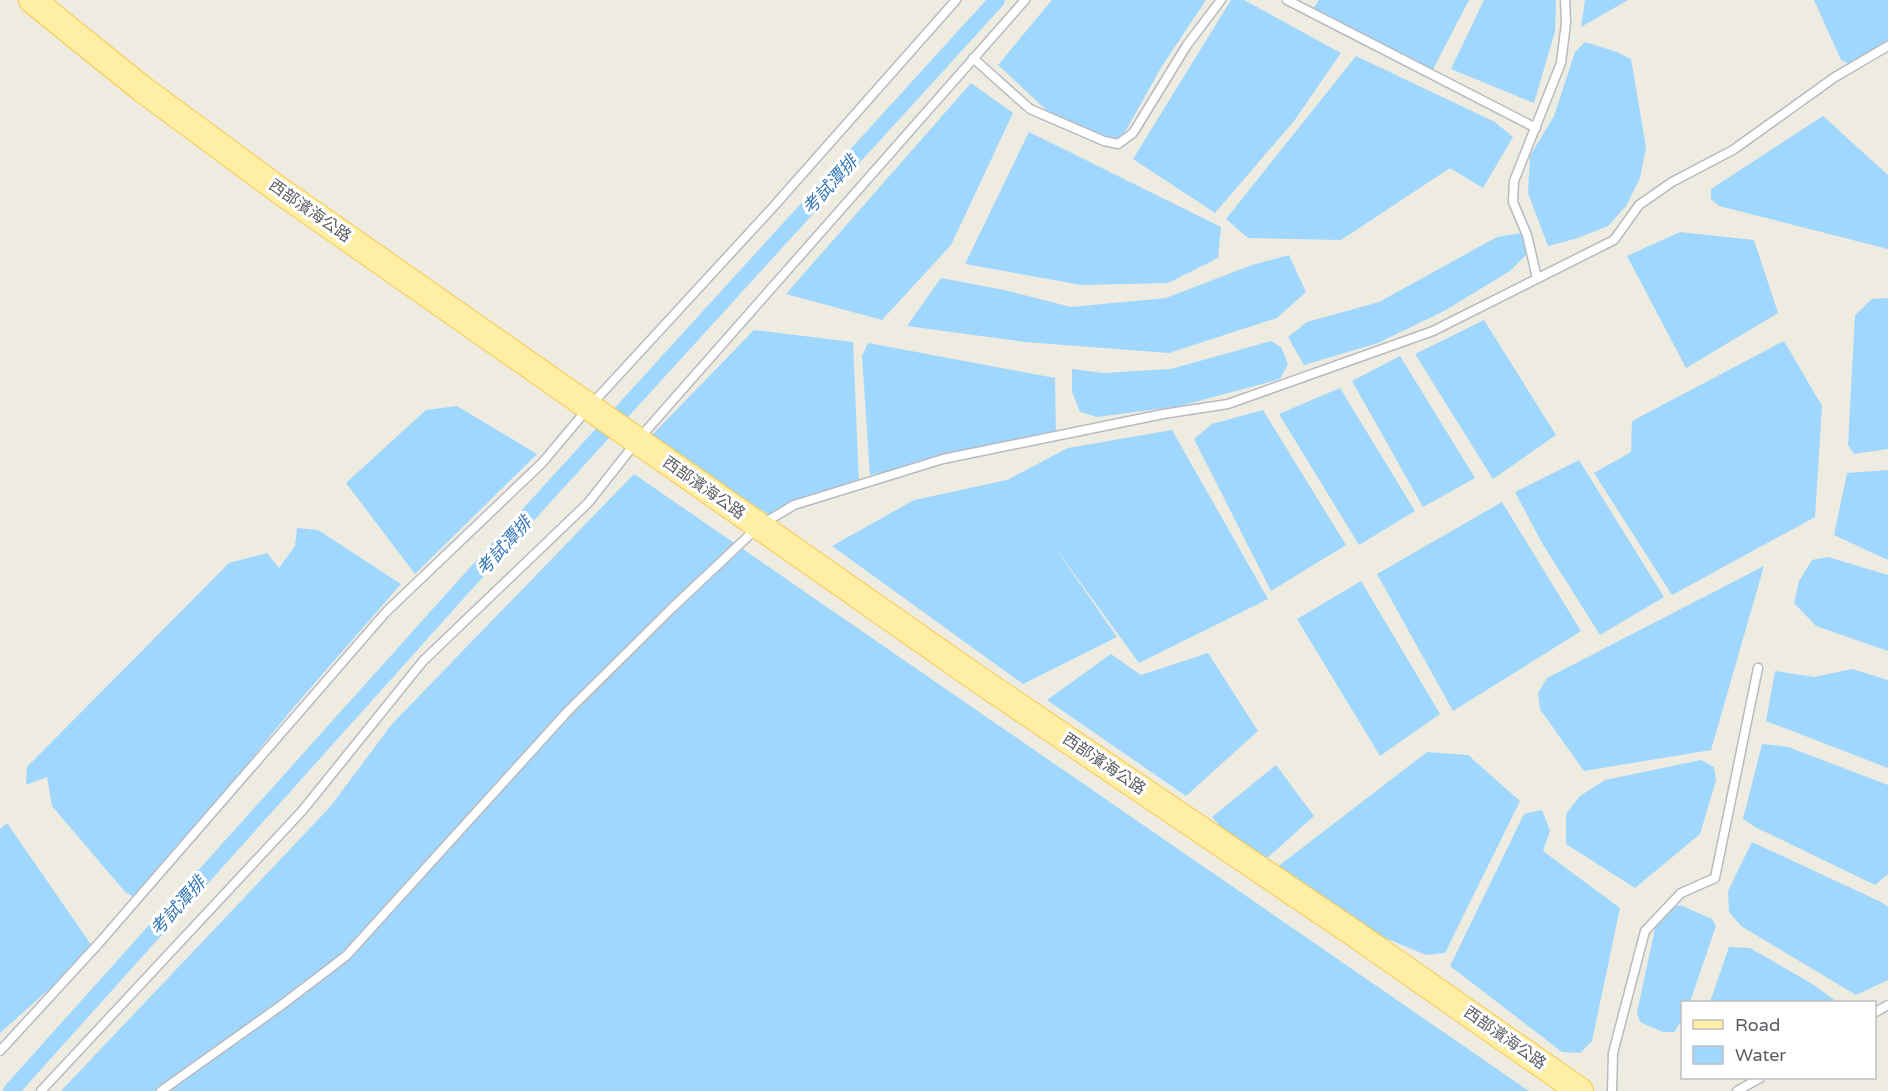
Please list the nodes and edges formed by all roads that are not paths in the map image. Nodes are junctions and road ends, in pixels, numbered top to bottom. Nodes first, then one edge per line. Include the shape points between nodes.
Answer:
1 (32, 0) edge
2 (956, 0) edge
3 (1025, 0) edge
4 (1221, 0) edge
5 (1287, 0) edge
6 (1565, 0) edge
7 (1888, 46) edge
8 (973, 58) junction
9 (1536, 128) junction
10 (1537, 278) junction
11 (593, 409) junction
12 (633, 437) junction
13 (759, 526) junction
14 (1758, 668) dead end
15 (0, 1051) edge
16 (1757, 1079) edge
17 (41, 1091) edge
18 (161, 1091) edge
19 (1580, 1091) edge
20 (1612, 1091) edge
21 (1737, 1091) edge

1 - 11 main road, 西部濱海公路 via 141,88 279,190
2 - 11 lane
3 - 8 lane
4 - 8 lane via 1187,45 1133,133 1118,144 1030,109
5 - 9 lane
6 - 9 lane via 1561,63
7 - 10 lane via 1835,77 1733,150 1672,182 1639,205 1614,240
8 - 12 lane
9 - 10 lane via 1514,181 1513,202 1527,236
10 - 13 lane via 1433,331 1228,404 943,459 794,505
11 - 12 main road, 西部濱海公路
11 - 15 lane via 386,612 100,942
12 - 13 main road, 西部濱海公路
12 - 17 lane via 588,503 423,661 302,811
13 - 18 lane via 568,711 346,956
13 - 19 main road, 西部濱海公路
14 - 20 lane via 1715,878 1681,893 1645,931 1613,1053
16 - 21 lane

